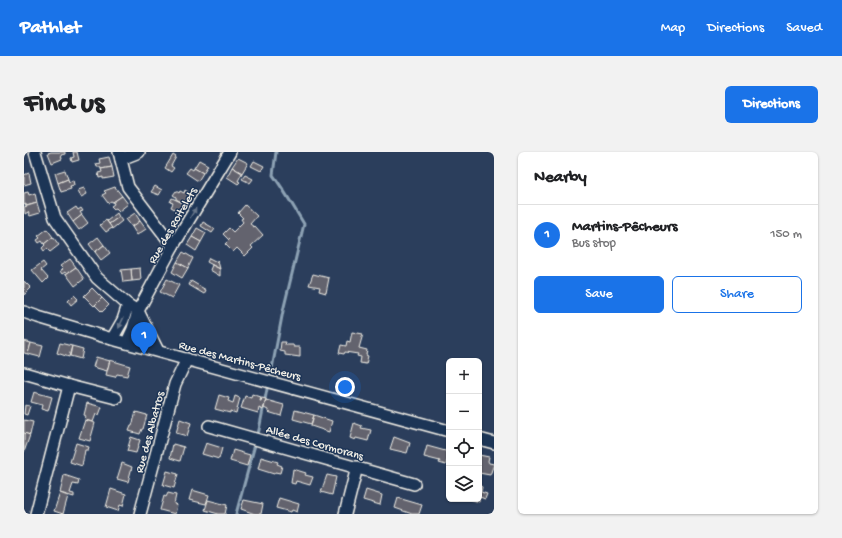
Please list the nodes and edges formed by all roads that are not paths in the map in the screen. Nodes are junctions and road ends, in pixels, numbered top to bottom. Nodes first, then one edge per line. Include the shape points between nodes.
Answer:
1 (35, 152) edge
2 (139, 152) edge
3 (230, 152) edge
4 (120, 155) edge
5 (173, 246) junction
6 (128, 305) junction
7 (138, 311) junction
8 (24, 312) edge
9 (112, 339) junction
10 (127, 342) junction
11 (158, 350) junction
12 (187, 359) junction
13 (24, 373) edge
14 (69, 386) junction
15 (116, 398) dead end
16 (209, 426) dead end
17 (446, 430) edge
18 (482, 440) edge
19 (494, 443) edge
20 (357, 466) junction
21 (414, 484) dead end
22 (36, 514) edge
23 (140, 514) edge
24 (345, 514) edge

1 - 6 street via 55,218 97,278
2 - 4 street
5 -> 3 street, Rue des Roitelets
4 - 5 street via 128,187
5 - 7 street, Rue des Roitelets
6 - 7 street
6 -> 9 street
7 - 10 street, Rue des Roitelets
7 - 11 street
8 - 9 street, Rue des Martins-Pêcheurs
9 - 10 street, Rue des Martins-Pêcheurs
10 - 11 street, Rue des Martins-Pêcheurs
11 - 12 street, Rue des Martins-Pêcheurs
12 - 17 street, Rue des Martins-Pêcheurs
12 - 23 street, Rue des Albatros via 175,384
13 - 14 street
14 - 15 street
14 - 22 street
16 - 20 street, Allée des Cormorans
18 - 19 street
20 - 21 street, Allée des Cormorans
20 - 24 street

